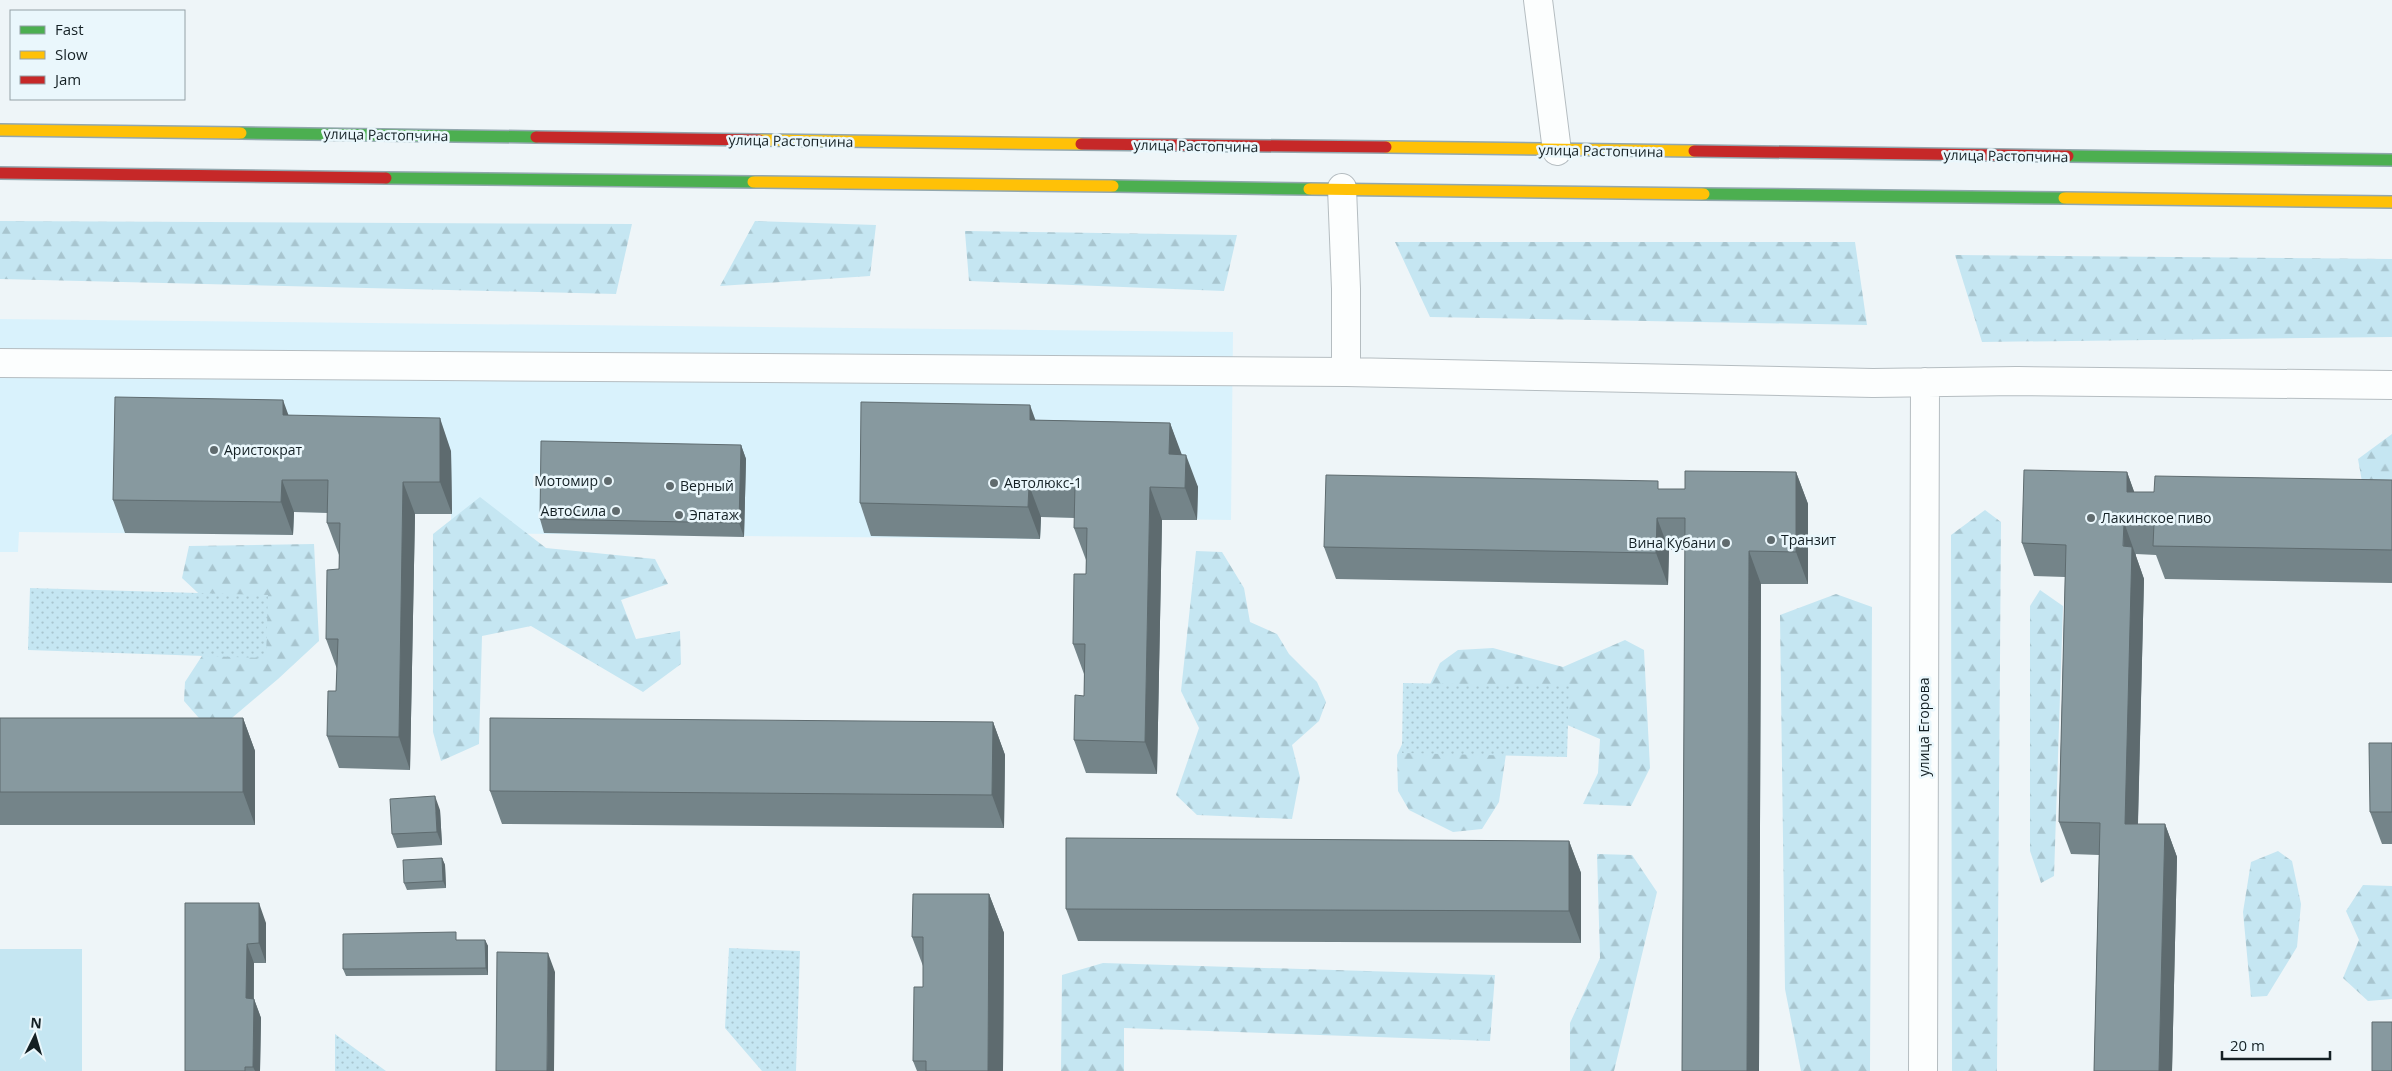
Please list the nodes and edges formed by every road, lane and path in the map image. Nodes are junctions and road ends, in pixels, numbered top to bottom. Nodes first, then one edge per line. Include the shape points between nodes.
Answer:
1 (1538, 0) edge
2 (0, 130) edge
3 (1558, 151) junction
4 (2392, 160) edge
5 (0, 173) edge
6 (1342, 188) junction
7 (2392, 202) edge
8 (0, 363) edge
9 (1346, 372) junction
10 (1925, 382) junction
11 (2392, 385) edge
12 (1923, 1071) edge

1 - 3 street
2 - 3 highway, улица Растопчина
3 - 4 highway, улица Растопчина
5 - 6 highway
6 - 7 highway
6 - 9 street
8 - 9 street
9 - 10 street
10 - 11 street
10 - 12 street, улица Егорова

